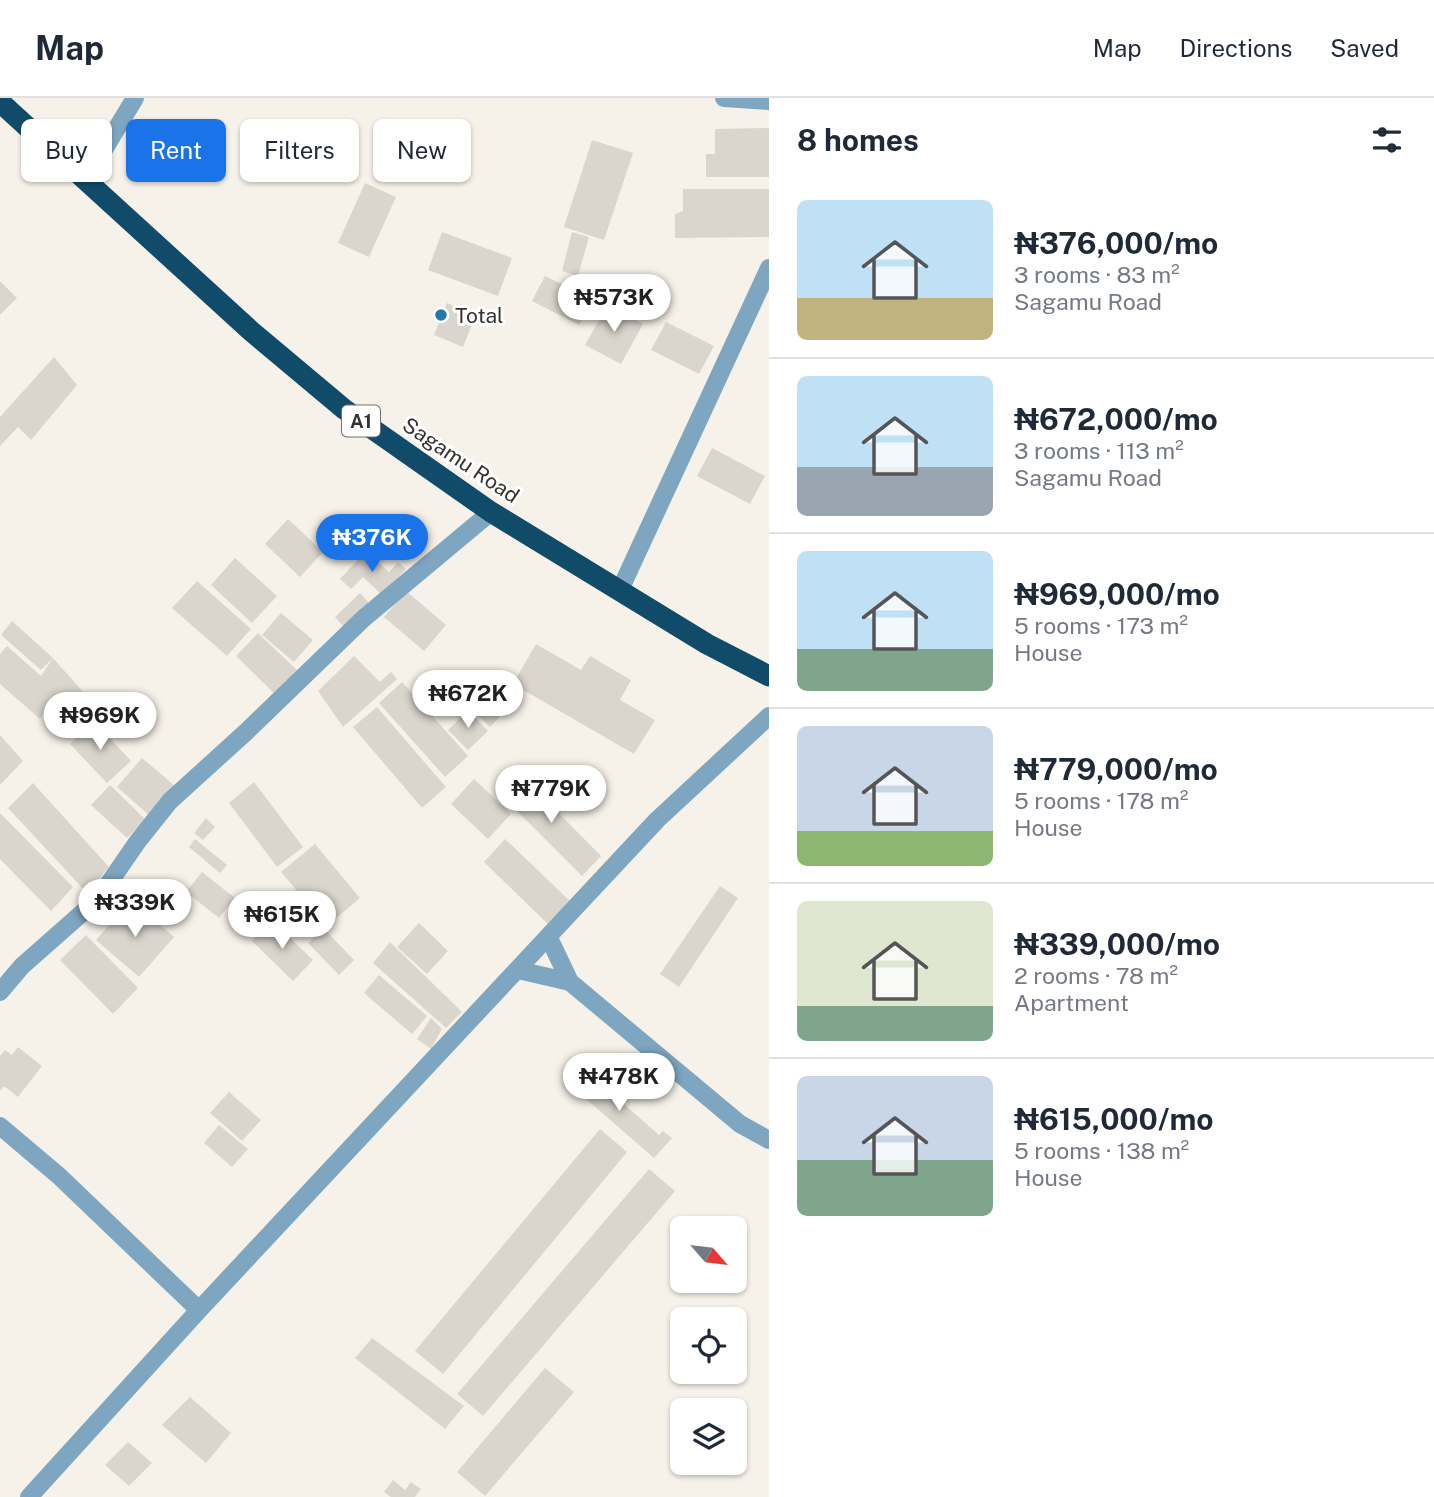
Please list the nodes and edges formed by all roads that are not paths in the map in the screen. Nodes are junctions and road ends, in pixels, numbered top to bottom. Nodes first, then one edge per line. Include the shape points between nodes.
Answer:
1 (135, 98) edge
2 (736, 98) edge
3 (769, 101) edge
4 (0, 102) edge
5 (21, 122) edge
6 (112, 136) edge
7 (86, 182) edge
8 (769, 268) edge
9 (491, 512) junction
10 (620, 590) junction
11 (769, 676) edge
12 (769, 716) edge
13 (549, 938) junction
14 (518, 970) junction
15 (570, 982) junction
16 (0, 992) edge
17 (0, 1126) edge
18 (769, 1140) edge
19 (199, 1310) junction
20 (29, 1497) edge

1 - 6 street
2 - 3 street
4 - 5 highway, Sagamu Road / A1
7 - 9 highway, Sagamu Road / A1 via 344,409
8 - 10 street
9 - 10 highway, Sagamu Road / A1
9 - 16 street via 364,618 170,801 99,899 22,966
10 - 11 highway, Sagamu Road / A1
12 - 13 street via 657,821
13 - 14 street
13 - 15 street
14 - 15 street
14 - 19 street
15 - 18 street via 740,1124
17 - 19 street via 58,1174
19 - 20 street

